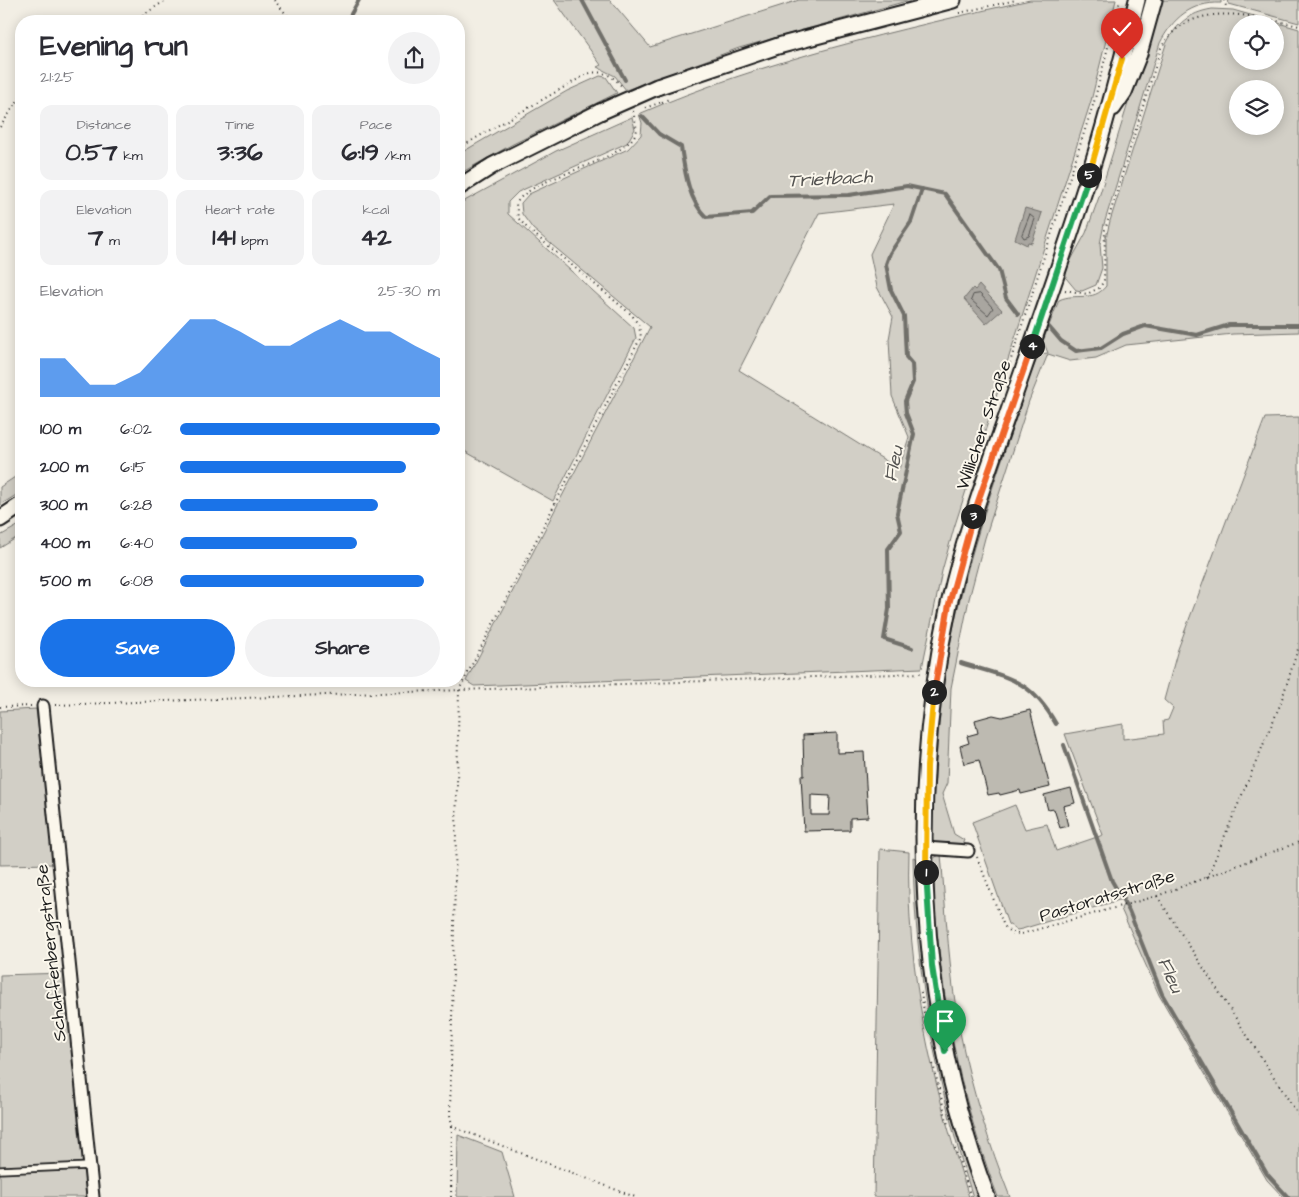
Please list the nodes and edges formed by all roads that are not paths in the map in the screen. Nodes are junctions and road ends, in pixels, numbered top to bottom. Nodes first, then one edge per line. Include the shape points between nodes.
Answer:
1 (1137, 0) edge
2 (1154, 0) edge
3 (953, 7) edge
4 (1107, 118) junction
5 (465, 182) edge
6 (15, 509) edge
7 (0, 519) edge
8 (43, 706) road end
9 (925, 848) junction
10 (968, 851) road end
11 (90, 1166) junction
12 (0, 1170) edge
13 (93, 1197) edge
14 (987, 1197) edge

1 - 4 main road, Willicher Straße
2 - 4 main road via 1124,92
3 - 5 main road, bridge via 778,46 659,94 600,112
4 - 9 main road, Willicher Straße via 1044,284 949,604 936,673 929,736
6 - 7 main road
8 - 11 street, Schaffenbergstraße
9 - 10 street
9 - 14 main road, Willicher Straße via 928,923 938,1010 956,1096
11 - 12 lane
11 - 13 street, Schaffenbergstraße

